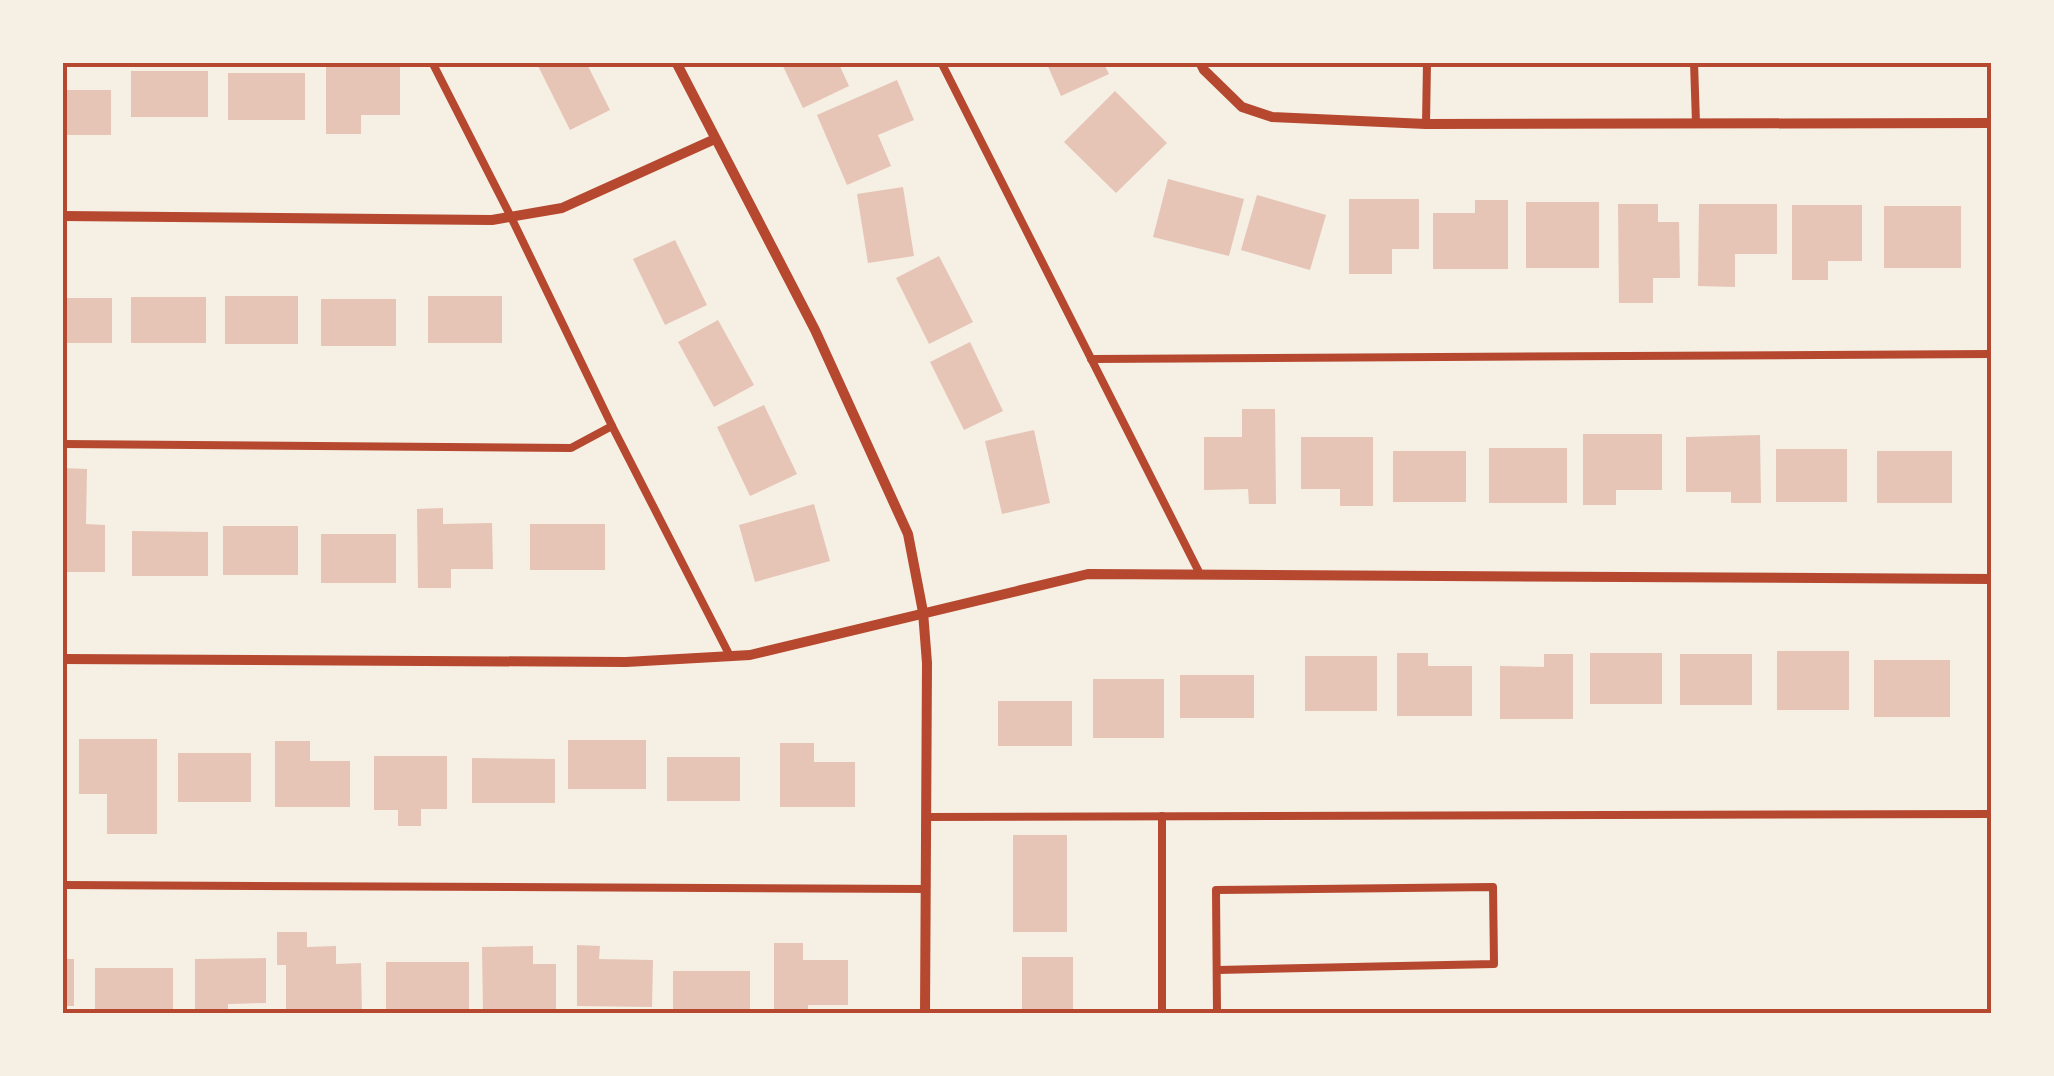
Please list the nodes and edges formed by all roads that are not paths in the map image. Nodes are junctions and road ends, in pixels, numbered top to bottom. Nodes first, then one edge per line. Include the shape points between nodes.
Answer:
1 (432, 62) edge
2 (676, 62) edge
3 (942, 62) edge
4 (1200, 62) edge
5 (1427, 62) edge
6 (1694, 62) edge
7 (1696, 123) junction
8 (1992, 123) edge
9 (1426, 124) junction
10 (715, 139) junction
11 (62, 216) edge
12 (512, 217) junction
13 (1992, 354) edge
14 (1091, 359) junction
15 (612, 426) junction
16 (62, 444) edge
17 (1200, 574) junction
18 (1992, 580) edge
19 (924, 612) junction
20 (730, 656) junction
21 (62, 659) edge
22 (1992, 814) edge
23 (1162, 816) junction
24 (926, 818) junction
25 (62, 885) edge
26 (926, 889) junction
27 (1218, 970) junction
28 (926, 1014) edge
29 (1162, 1014) edge
30 (1217, 1014) edge

1 - 12 lane
2 - 10 street
3 - 14 lane
4 - 9 street via 1242,107 1272,117
5 - 9 lane
6 - 7 lane
7 - 8 street
7 - 9 street
10 - 12 street via 562,208
10 - 19 street via 815,330 908,534
11 - 12 street
12 - 15 lane
13 - 14 lane
14 - 17 lane
15 - 16 lane via 570,448
15 - 20 lane
17 - 18 street
17 - 19 street via 1088,574
19 - 20 street
19 - 24 street
20 - 21 street via 626,662
22 - 23 lane
23 - 24 lane
23 - 29 lane
24 - 26 street
25 - 26 lane
26 - 28 street
27 - 27 lane via 1494,964 1493,887 1216,890
27 - 30 lane

